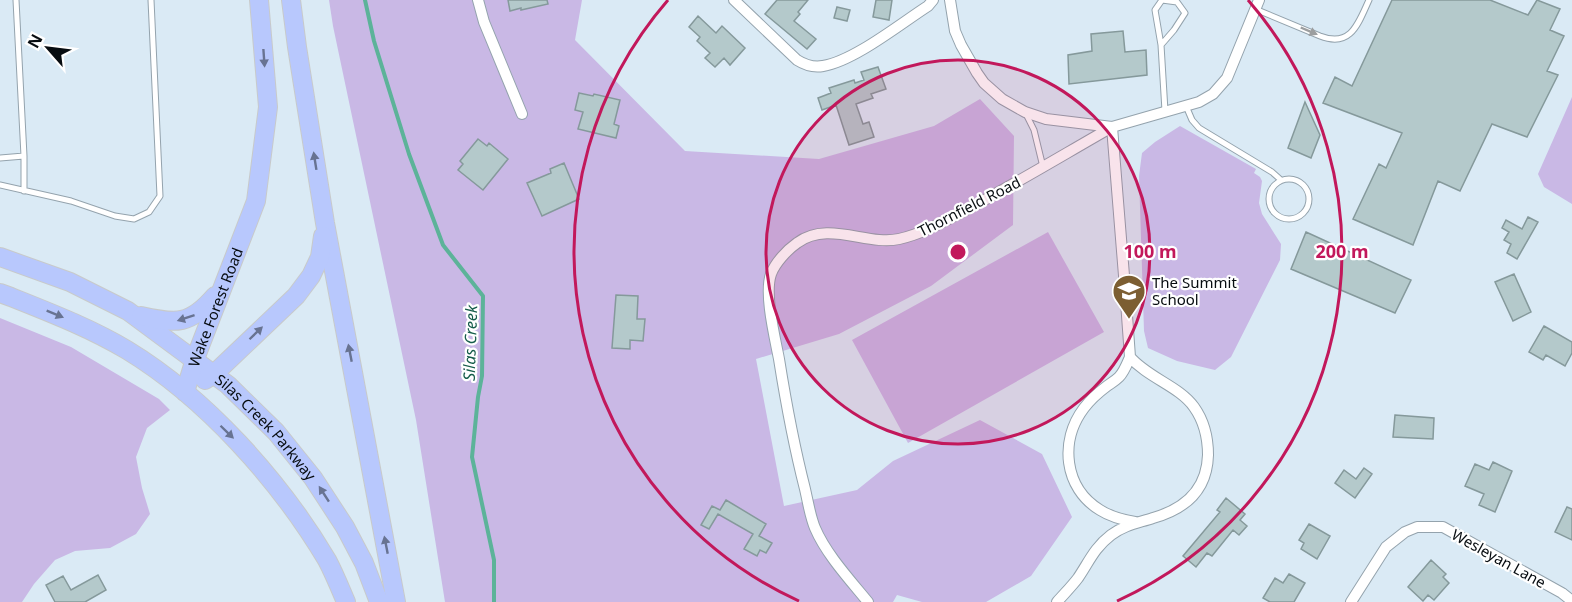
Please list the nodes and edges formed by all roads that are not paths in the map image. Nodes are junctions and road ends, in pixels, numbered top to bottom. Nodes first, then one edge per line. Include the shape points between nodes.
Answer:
1 (16, 0) edge
2 (151, 0) edge
3 (260, 0) edge
4 (291, 0) edge
5 (478, 0) edge
6 (734, 0) edge
7 (933, 0) edge
8 (950, 0) edge
9 (1369, 0) edge
10 (1257, 4) edge
11 (1161, 45) junction
12 (1186, 106) junction
13 (1025, 112) junction
14 (1165, 113) junction
15 (522, 114) dead end
16 (1112, 127) junction
17 (24, 156) junction
18 (0, 158) edge
19 (1043, 167) junction
20 (1281, 180) junction
21 (0, 185) edge
22 (24, 191) junction
23 (325, 223) junction
24 (0, 257) edge
25 (225, 282) junction
26 (0, 293) edge
27 (133, 314) junction
28 (1130, 357) junction
29 (195, 359) junction
30 (214, 374) junction
31 (185, 392) junction
32 (1135, 522) junction
33 (1572, 601) edge
34 (346, 602) edge
35 (379, 602) edge
36 (396, 602) edge
37 (868, 602) edge
38 (1057, 602) edge
39 (1352, 602) edge

1 - 17 lane
2 - 22 lane via 160,196 149,212 134,219
3 -> 25 main road, Wake Forest Road via 268,107 256,201
23 -> 4 main road, Wake Forest Road
5 - 15 street
6 - 7 street via 797,60 806,66 822,67 847,58
8 - 13 street via 955,31 977,73 1002,99
10 -> 9 lane via 1336,40 1355,29
10 - 12 street via 1227,78 1213,94
11 - 11 lane via 1185,13 1177,2 1162,0 1155,10
11 - 14 lane
12 - 14 street
12 - 20 lane via 1199,128
13 - 16 street via 1057,121
13 - 19 lane
14 - 16 street
16 - 19 street, Thornfield Road
16 - 28 street
17 - 18 lane
17 - 22 lane
19 - 37 street, Thornfield Road via 908,237 885,240 827,233 809,236 794,245 771,274 775,337 814,526
20 - 20 lane via 1294,179 1308,193 1307,206 1298,216 1285,218 1271,207 1269,195
21 - 22 lane
30 -> 23 main road, Wake Forest Road via 296,296 311,276 320,257
36 -> 23 main road, Wake Forest Road
24 - 27 main road, Silas Creek Parkway via 70,282
25 -> 27 main road via 201,312 190,318 162,321
25 - 29 main road, Wake Forest Road
26 -> 31 main road, Silas Creek Parkway via 81,325 135,356
27 - 29 main road, Silas Creek Parkway
28 - 32 street via 1117,379 1096,395 1076,421 1069,462 1074,483 1087,501 1109,516
28 - 32 street via 1193,406 1208,447 1205,476 1190,499 1163,515
29 - 30 main road, Silas Creek Parkway
29 - 31 main road, Wake Forest Road
30 - 31 main road, Wake Forest Road
35 -> 30 main road, Silas Creek Parkway via 345,527 313,478 276,432
31 -> 34 main road, Silas Creek Parkway via 242,447 288,502 328,562
32 - 38 street via 1113,533 1096,548
33 - 39 street, Wesleyan Lane via 1443,527 1417,527 1386,548

